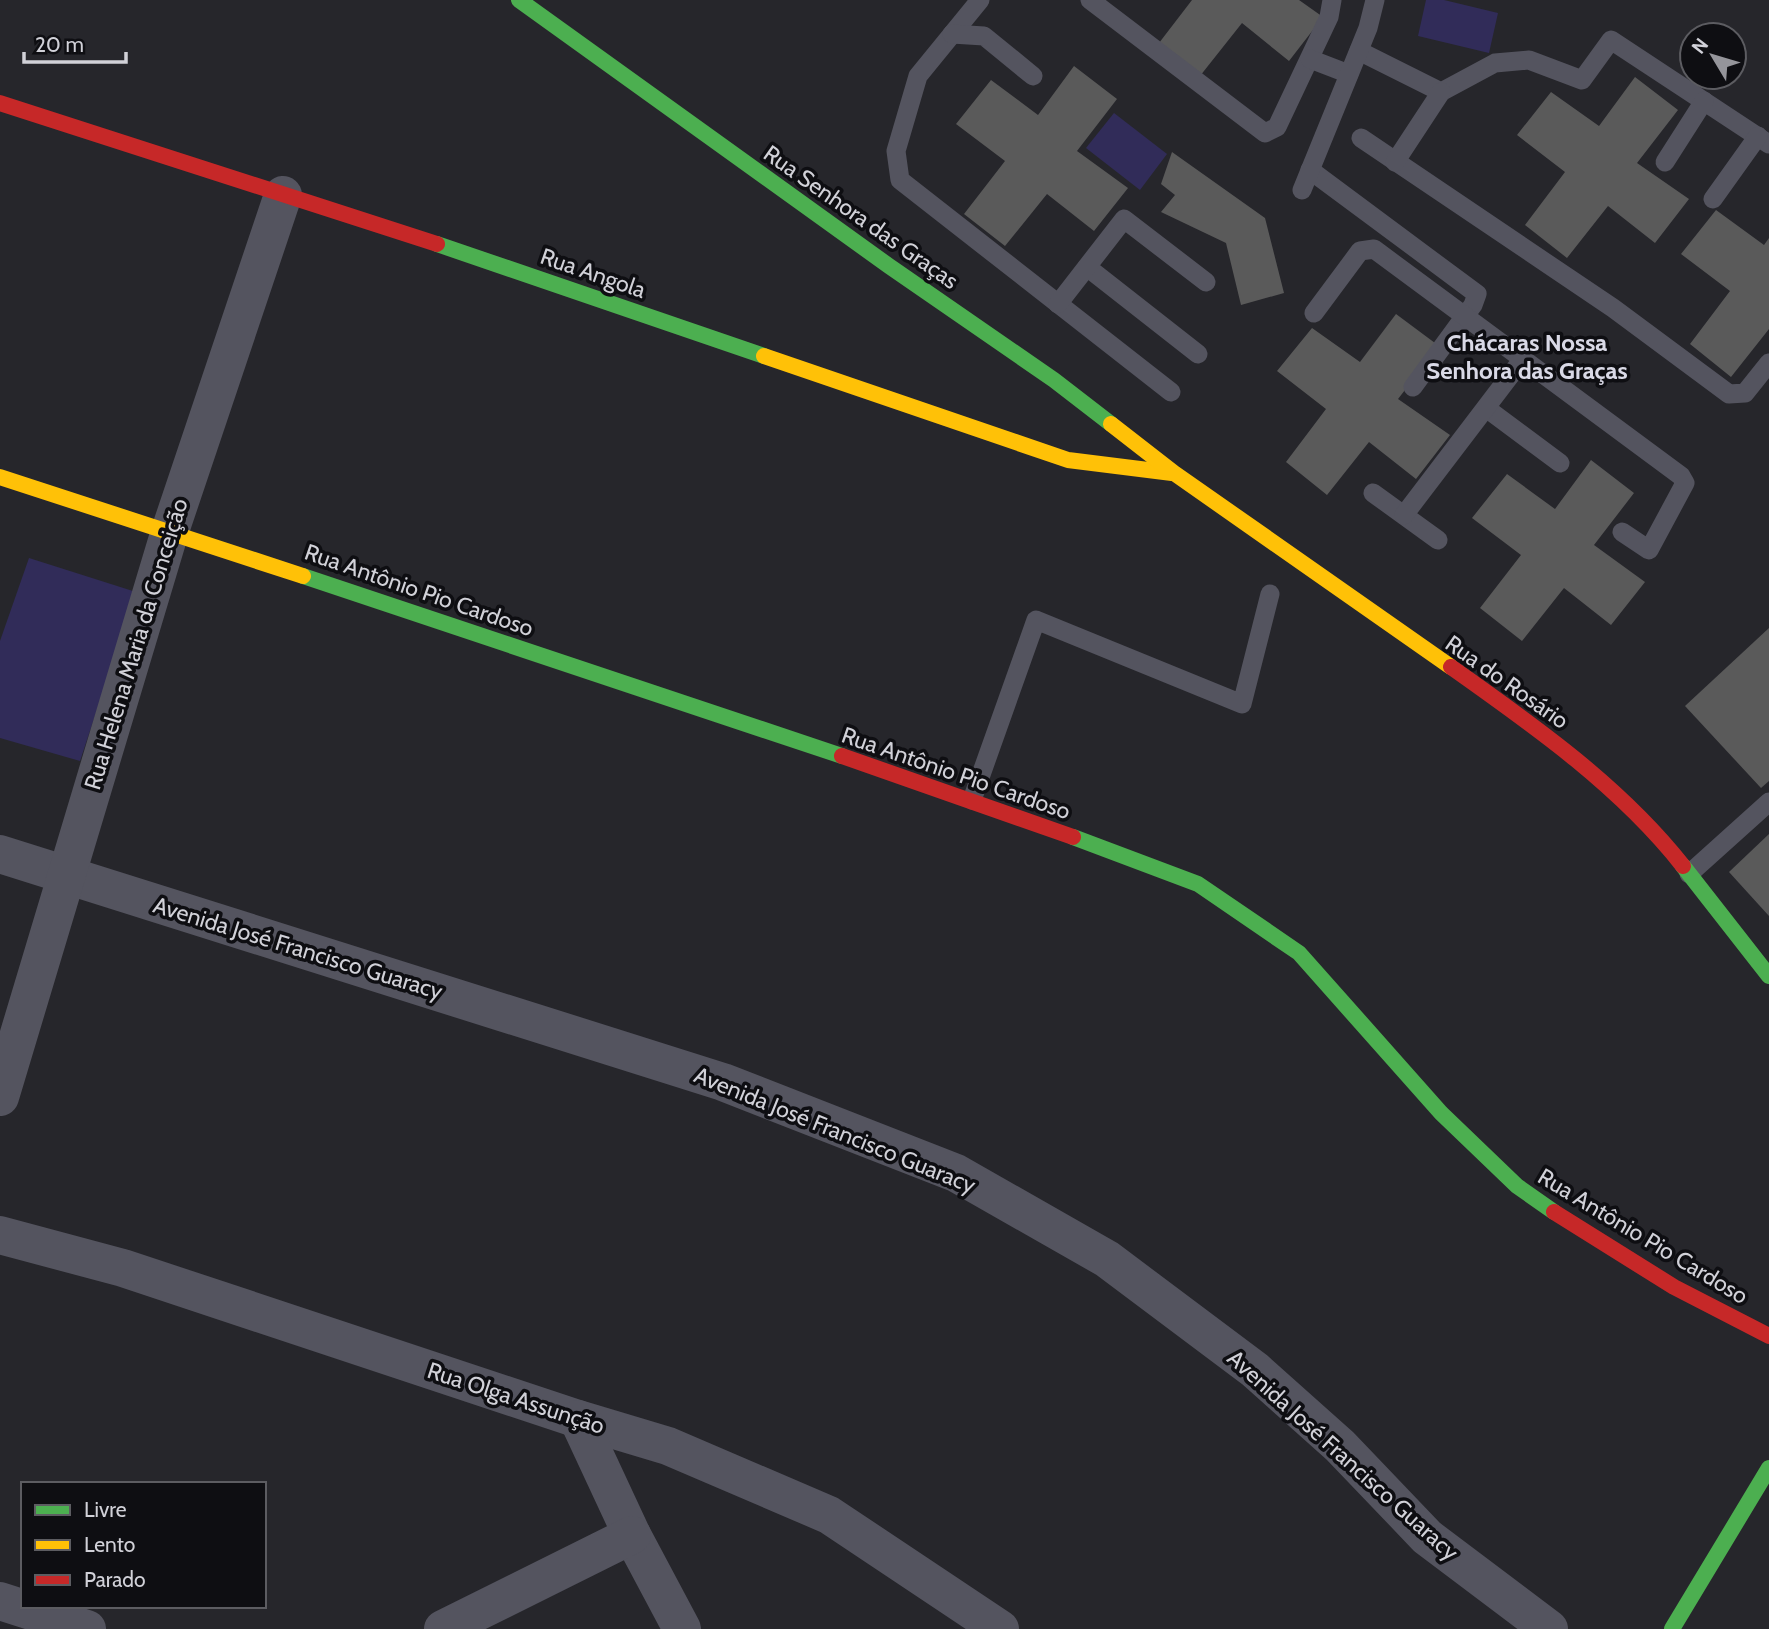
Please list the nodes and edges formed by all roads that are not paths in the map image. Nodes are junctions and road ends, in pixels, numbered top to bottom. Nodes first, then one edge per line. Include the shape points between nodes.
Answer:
1 (519, 0) edge
2 (979, 0) edge
3 (1090, 0) edge
4 (1332, 0) edge
5 (1375, 0) edge
6 (952, 34) junction
7 (1359, 51) junction
8 (1310, 59) junction
9 (1349, 74) junction
10 (1034, 76) dead end
11 (1440, 92) junction
12 (1704, 101) junction
13 (0, 103) edge
14 (1361, 138) dead end
15 (1763, 140) edge
16 (1395, 162) junction
17 (1665, 162) dead end
18 (1310, 170) junction
19 (1303, 190) dead end
20 (283, 195) junction
21 (1713, 199) dead end
22 (1087, 267) junction
23 (1206, 282) dead end
24 (1058, 304) junction
25 (1314, 313) dead end
26 (1465, 316) junction
27 (1198, 354) dead end
28 (1521, 360) junction
29 (1769, 363) edge
30 (1413, 387) dead end
31 (1171, 392) dead end
32 (1486, 408) junction
33 (1560, 463) dead end
34 (1174, 473) junction
35 (0, 477) edge
36 (1373, 494) dead end
37 (1404, 515) junction
38 (170, 531) junction
39 (1622, 532) dead end
40 (1438, 540) dead end
41 (1270, 594) dead end
42 (972, 800) junction
43 (1769, 802) edge
44 (0, 854) edge
45 (1689, 874) junction
46 (65, 875) junction
47 (1769, 976) edge
48 (0, 1097) edge
49 (0, 1235) edge
50 (1769, 1336) edge
51 (578, 1419) junction
52 (1769, 1468) edge
53 (632, 1535) junction
54 (0, 1601) edge
55 (21, 1608) edge
56 (22, 1608) edge
57 (87, 1629) edge
58 (443, 1629) edge
59 (682, 1629) edge
60 (1000, 1629) edge
61 (1549, 1629) edge
62 (1672, 1629) edge

1 - 34 street, Rua Senhora das Graças via 1054,380
2 - 6 lane
3 - 8 lane via 1265,133 1277,127
4 - 8 lane
5 - 7 lane
6 - 10 lane via 984,36
6 - 24 lane via 918,76 896,152 900,180
7 - 9 lane
7 - 11 lane
8 - 9 lane
9 - 18 lane
11 - 12 lane via 1495,63 1506,62 1529,61 1582,80 1611,40
11 - 16 lane
12 - 15 lane
12 - 17 lane
13 - 20 street, Rua Angola
14 - 16 lane
15 - 21 lane
16 - 29 lane via 1613,308 1729,394 1745,393
18 - 19 lane
18 - 26 lane via 1477,294
20 - 34 street, Rua Angola via 1068,460
20 - 38 street, Rua Helena Maria da Conceição
22 - 23 lane via 1124,219
22 - 24 lane
22 - 27 lane
24 - 31 lane
25 - 26 lane via 1360,251 1374,249
26 - 28 lane
26 - 30 lane
28 - 32 lane
28 - 39 lane via 1681,476 1685,483 1649,550
32 - 33 lane
32 - 37 lane
34 - 45 street, Rua do Rosário via 1543,732 1660,837
35 - 38 street, Rua Antônio Pio Cardoso
36 - 37 lane
37 - 40 lane
38 - 42 street, Rua Antônio Pio Cardoso
38 - 46 street, Rua Helena Maria da Conceição
41 - 42 lane via 1242,704 1036,620
42 - 50 street, Rua Antônio Pio Cardoso via 1198,884 1299,953 1441,1113 1517,1186 1674,1287
43 - 45 lane
44 - 46 street, Avenida José Francisco Guaracy
45 - 47 street, Rua do Rosário
46 - 48 street, Rua Helena Maria da Conceição
46 - 61 street, Avenida José Francisco Guaracy via 723,1082 956,1173 1107,1259 1255,1370 1340,1447 1427,1536
49 - 51 street, Rua Olga Assunção via 123,1268
51 - 53 street
51 - 60 street, Rua Olga Assunção via 668,1446 829,1515
52 - 62 street
53 - 58 street
53 - 59 street
54 - 55 street
56 - 57 street

